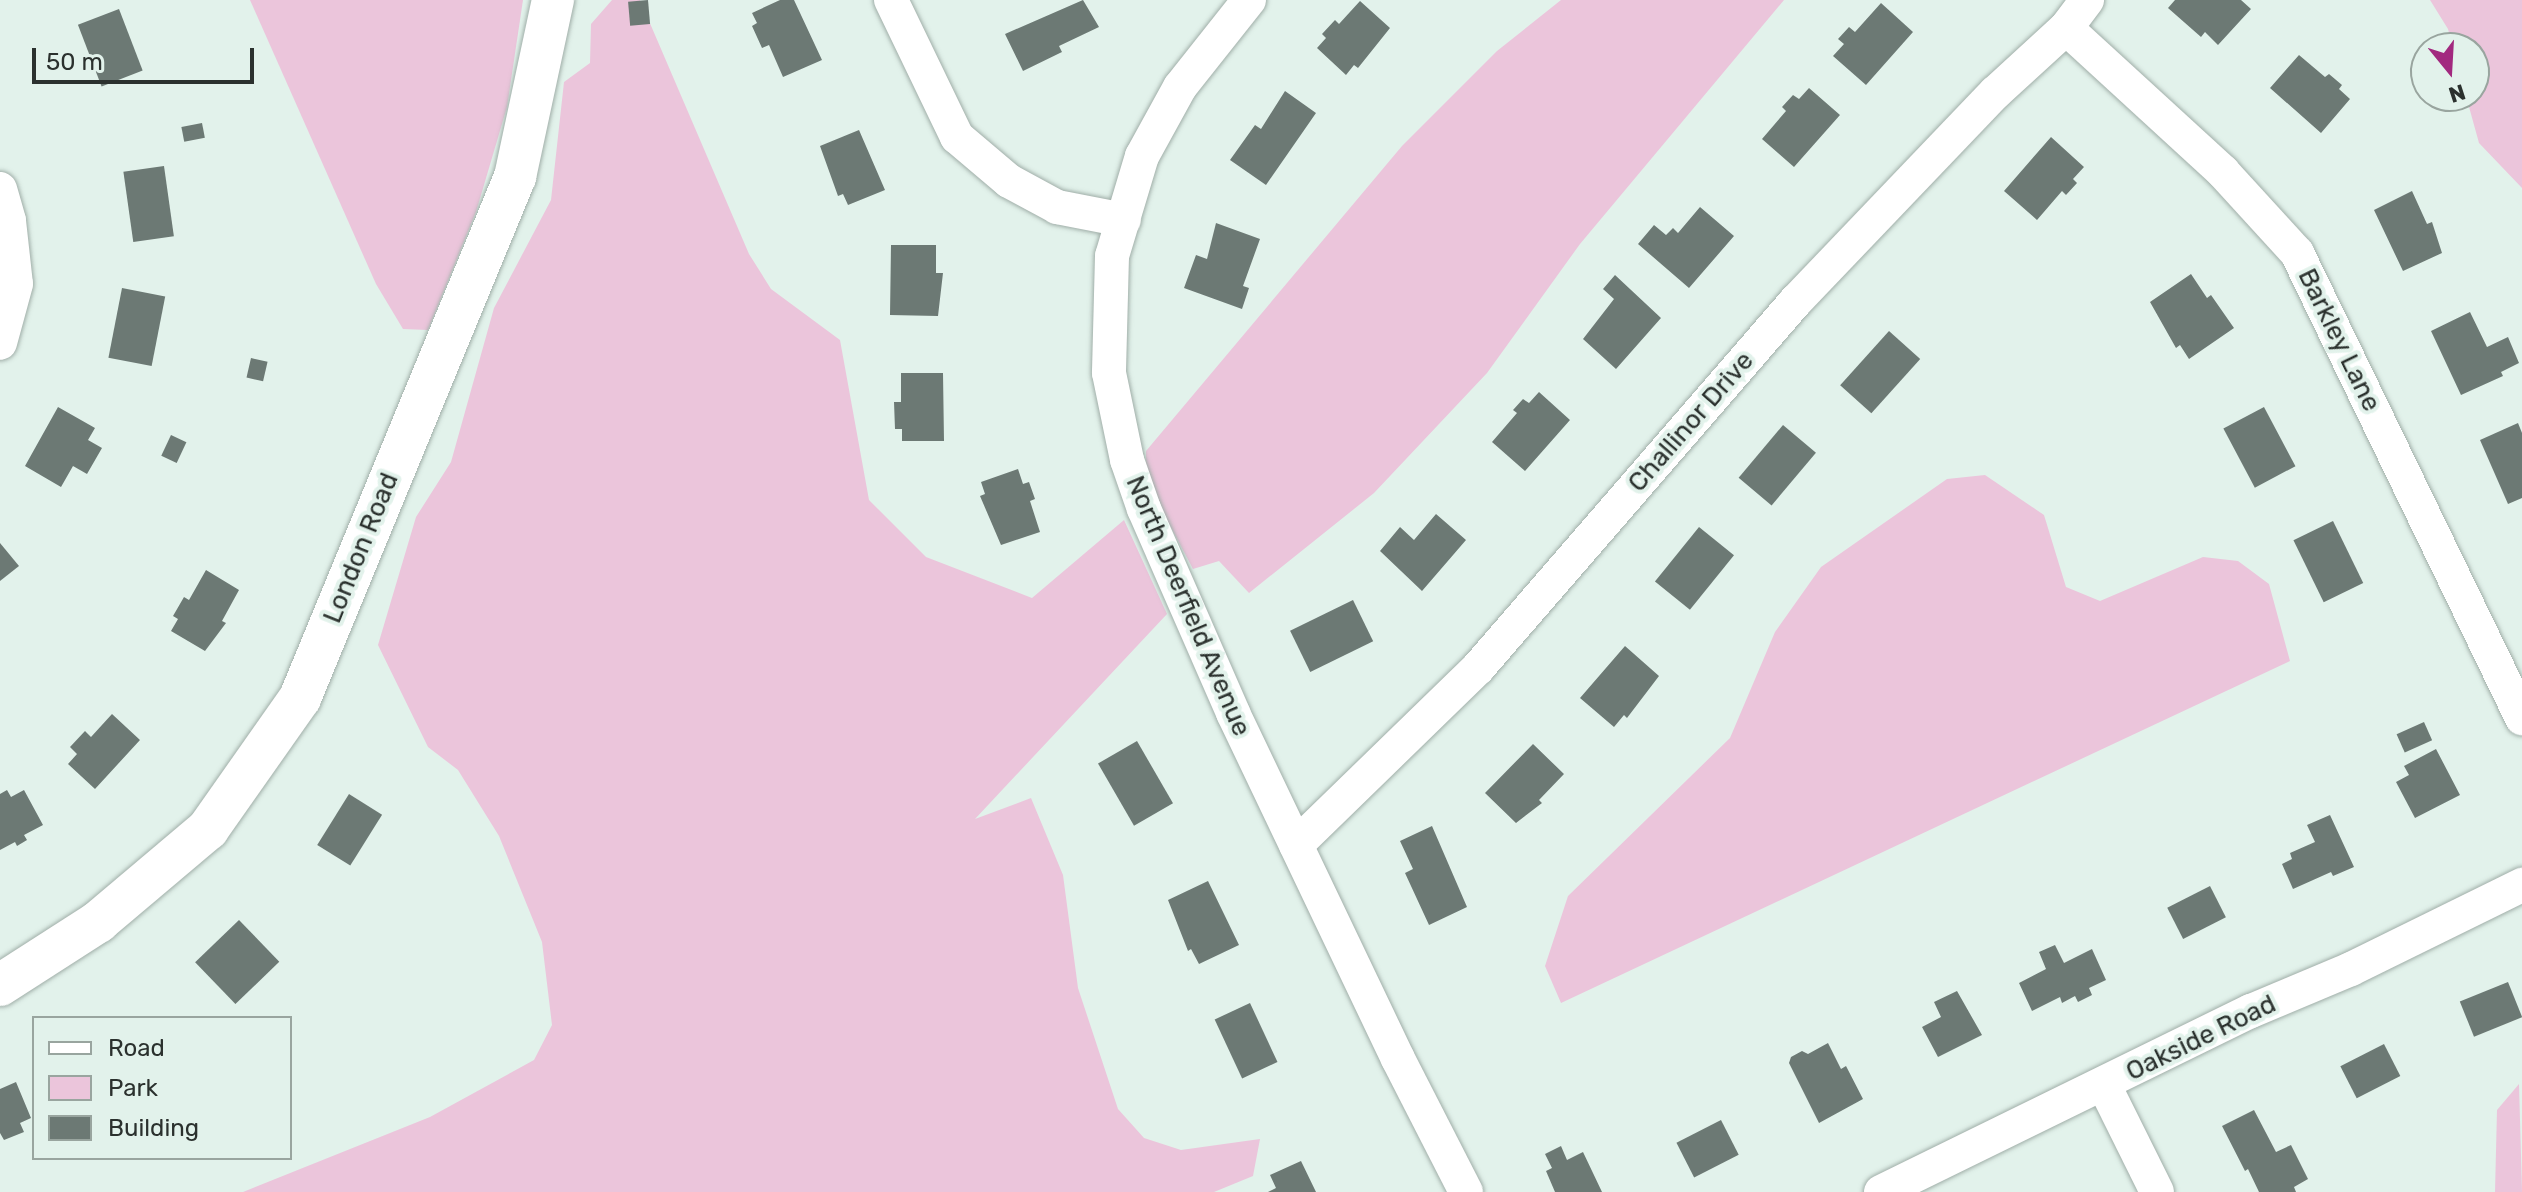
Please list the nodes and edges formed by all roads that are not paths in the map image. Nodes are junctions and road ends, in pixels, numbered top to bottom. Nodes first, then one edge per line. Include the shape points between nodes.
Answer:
1 (553, 0) edge
2 (891, 0) edge
3 (1249, 0) edge
4 (2087, 0) edge
5 (2066, 28) junction
6 (0, 189) edge
7 (1124, 220) junction
8 (0, 343) edge
9 (2522, 718) edge
10 (1296, 845) junction
11 (2522, 885) edge
12 (0, 985) edge
13 (2104, 1085) junction
14 (1466, 1192) edge
15 (1881, 1192) edge
16 (2157, 1192) edge

1 - 12 street, London Road via 515,177 300,698 208,829 98,922
2 - 7 street via 957,137 1009,181 1057,207
3 - 7 street, North Deerfield Avenue via 1180,87 1142,156
4 - 5 street, Challinor Drive
5 - 9 street, Barkley Lane via 2223,172 2297,253
5 - 10 street, Challinor Drive via 1995,93 1796,301 1478,668
6 - 8 street via 16,284
7 - 10 street, North Deerfield Avenue via 1112,256 1109,373 1127,460 1233,713
10 - 14 street, North Deerfield Avenue
11 - 13 street, Oakside Road
13 - 15 street, Oakside Road
13 - 16 street

